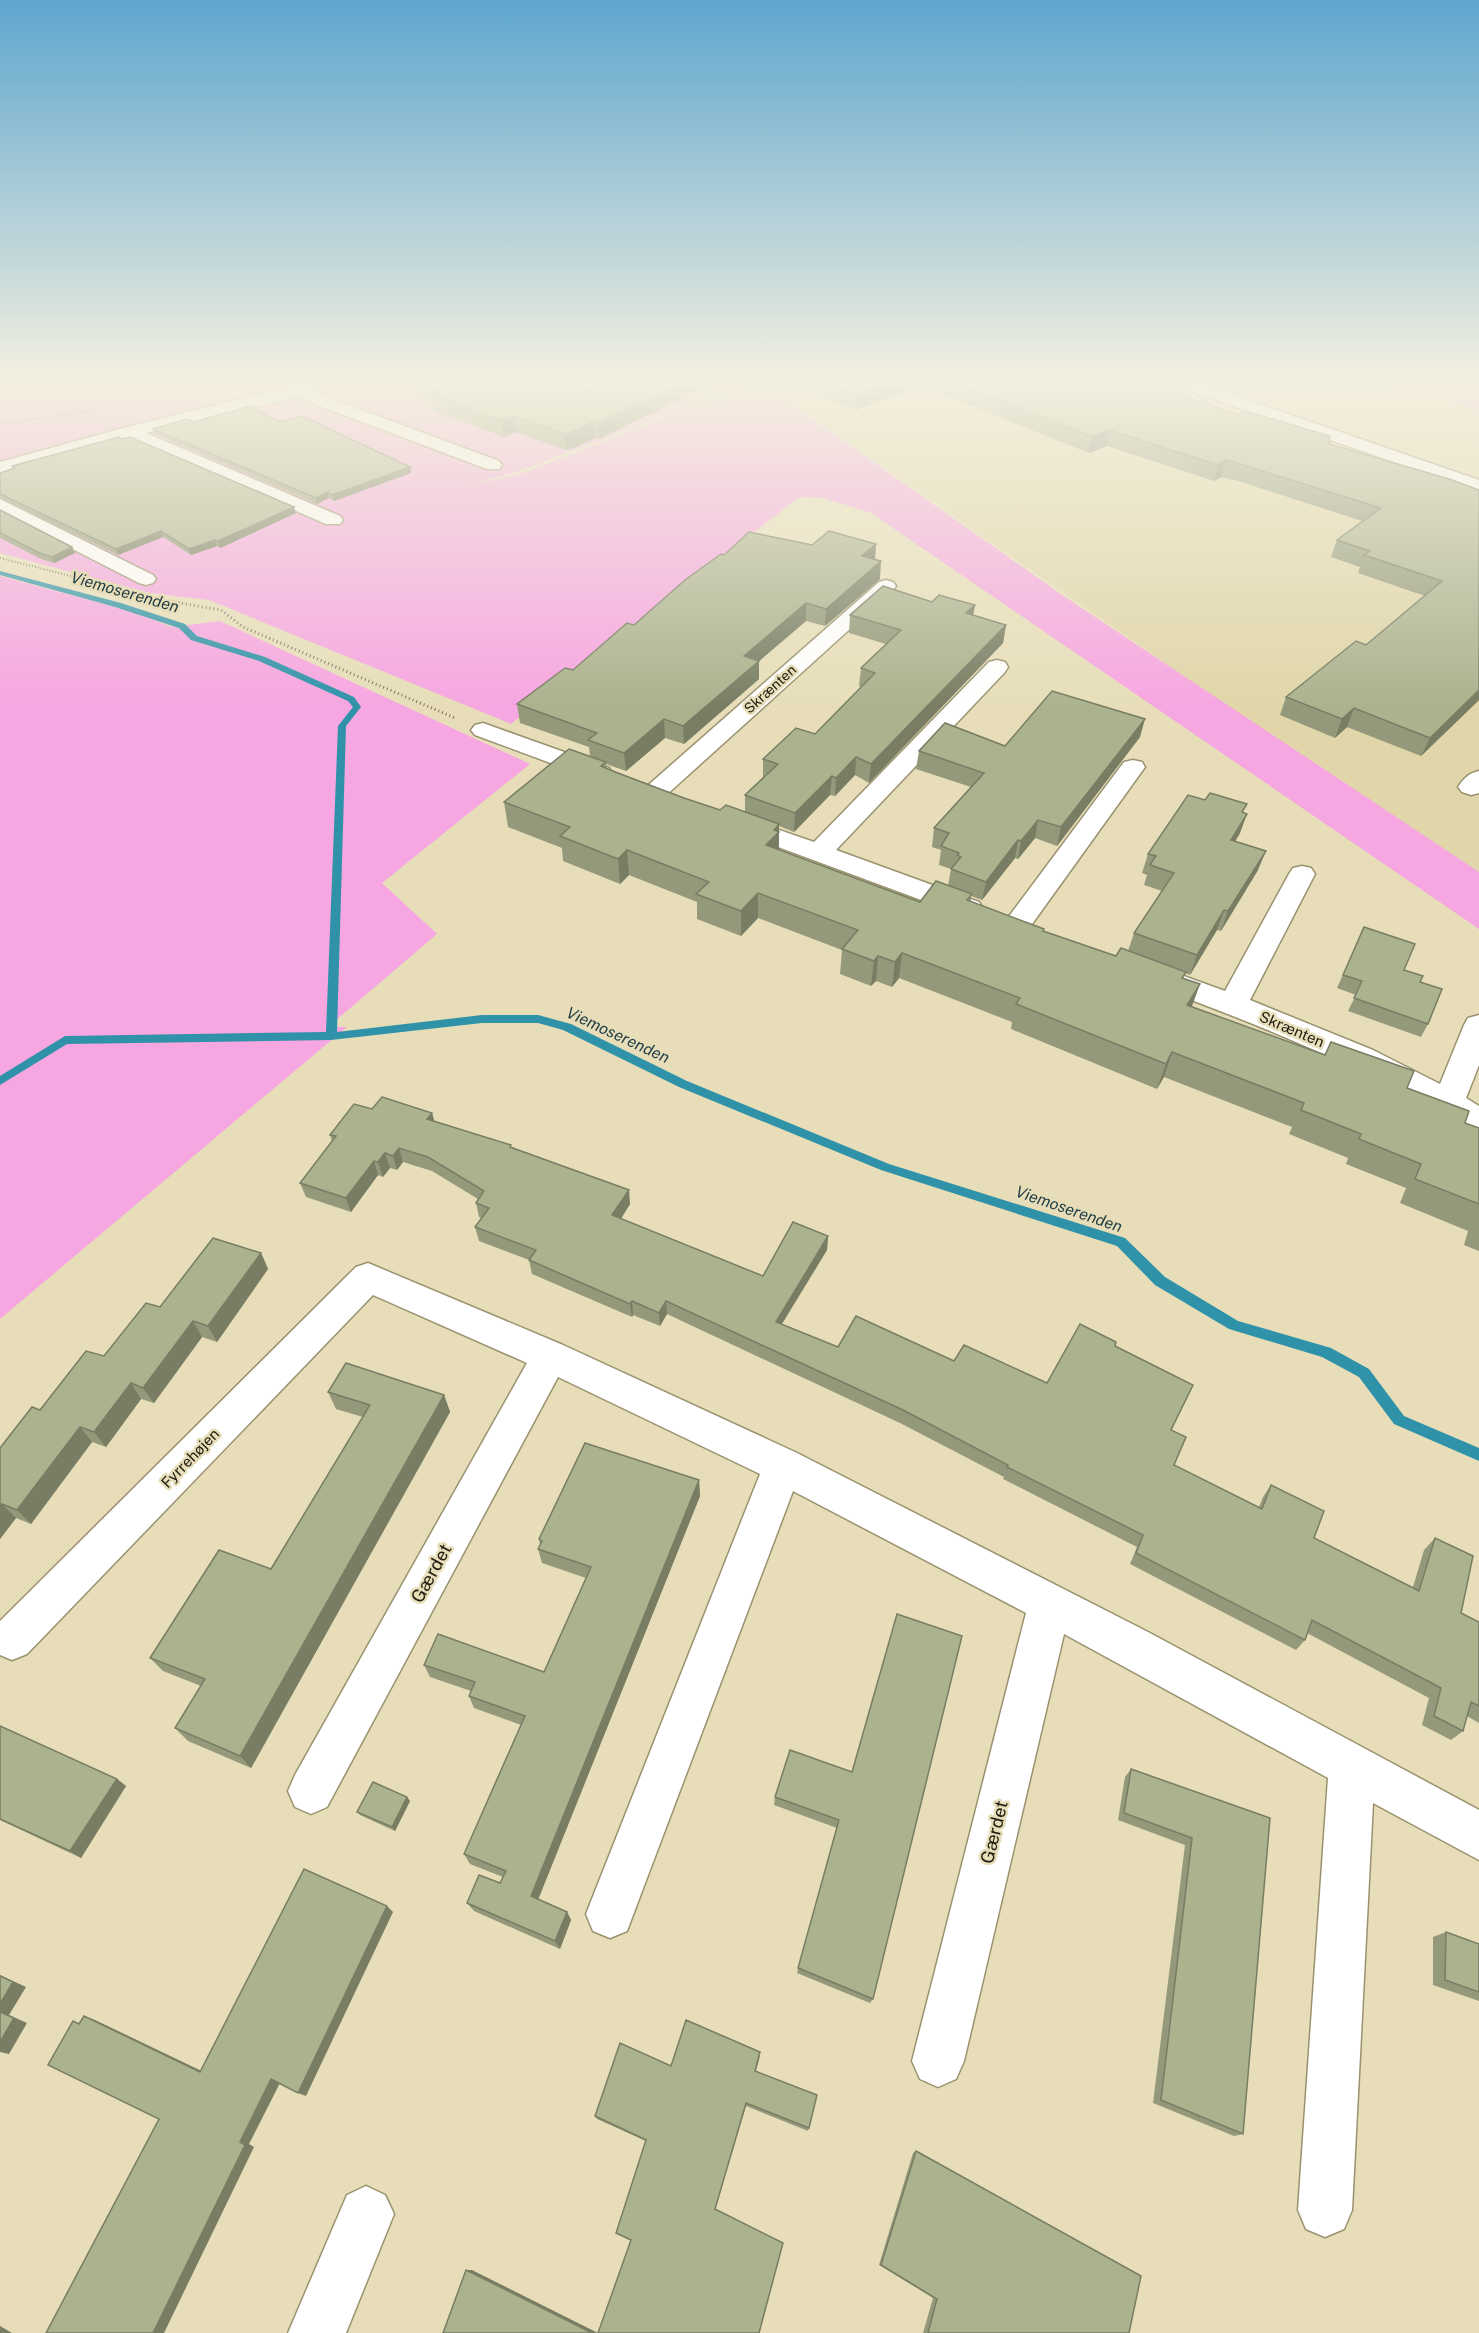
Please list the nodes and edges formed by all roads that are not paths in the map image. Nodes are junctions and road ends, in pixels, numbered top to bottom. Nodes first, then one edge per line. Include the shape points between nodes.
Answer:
1 (261, 489) edge
2 (0, 505) edge
3 (333, 520) dead end
4 (146, 579) dead end
5 (886, 586) edge
6 (997, 667) dead end
7 (483, 730) road end
8 (1133, 767) dead end
9 (636, 786) junction
10 (687, 805) edge
11 (720, 817) edge
12 (819, 853) junction
13 (1302, 874) dead end
14 (1136, 969) edge
15 (1233, 1004) junction
16 (1479, 1025) edge
17 (1449, 1102) junction
18 (1479, 1121) edge
19 (550, 1356) junction
20 (783, 1466) junction
21 (1050, 1604) junction
22 (12, 1640) dead end
23 (1352, 1766) junction
24 (311, 1791) dead end
25 (1479, 1836) edge
26 (610, 1914) dead end
27 (938, 2061) dead end
28 (1325, 2210) dead end
29 (366, 2214) dead end
30 (317, 2333) edge

1 - 3 street
2 - 4 street
5 - 9 street, Skrænten
6 - 12 street
7 - 9 street
8 - 12 street via 1028,929
9 - 10 street
11 - 12 street
13 - 15 street
14 - 15 street, Skrænten
15 - 17 street, Skrænten via 1346,1051
16 - 17 street
17 - 18 street, Skrænten
19 - 20 street
19 - 22 street, Fyrrehøjen via 368,1277
19 - 24 street, Gærdet
20 - 21 street
20 - 26 street
21 - 23 street
21 - 27 street, Gærdet
23 - 25 street
23 - 28 street
29 - 30 street

